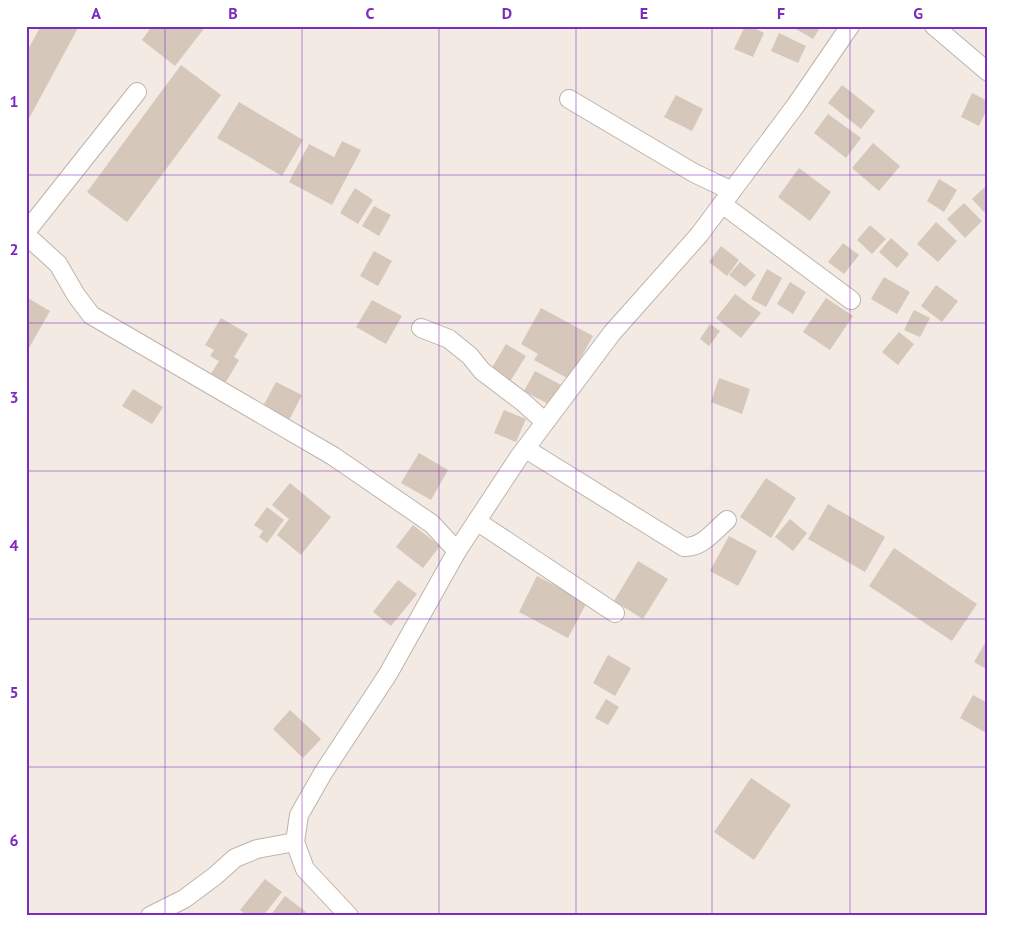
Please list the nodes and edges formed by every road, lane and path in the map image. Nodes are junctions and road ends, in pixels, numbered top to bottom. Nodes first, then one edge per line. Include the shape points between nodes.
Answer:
1 (850, 26) edge
2 (934, 26) edge
3 (988, 72) edge
4 (137, 92) dead end
5 (569, 99) dead end
6 (727, 198) junction
7 (26, 234) edge
8 (851, 300) dead end
9 (422, 328) dead end
10 (545, 422) junction
11 (526, 449) junction
12 (727, 520) dead end
13 (478, 522) junction
14 (457, 551) junction
15 (615, 613) dead end
16 (295, 842) junction
17 (150, 916) edge
18 (349, 916) edge

1 - 6 street
2 - 3 street
4 - 7 street
5 - 6 street via 694,173
6 - 8 street
6 - 10 street via 699,235 612,333
7 - 14 street via 58,264 91,315 333,456 432,524
9 - 10 street via 449,339 482,371
10 - 11 street
11 - 12 street via 684,547 700,544
11 - 13 street
13 - 14 street
13 - 15 street
14 - 16 street via 388,674 299,815
16 - 17 street via 257,849 235,858 184,899
16 - 18 street via 305,869

